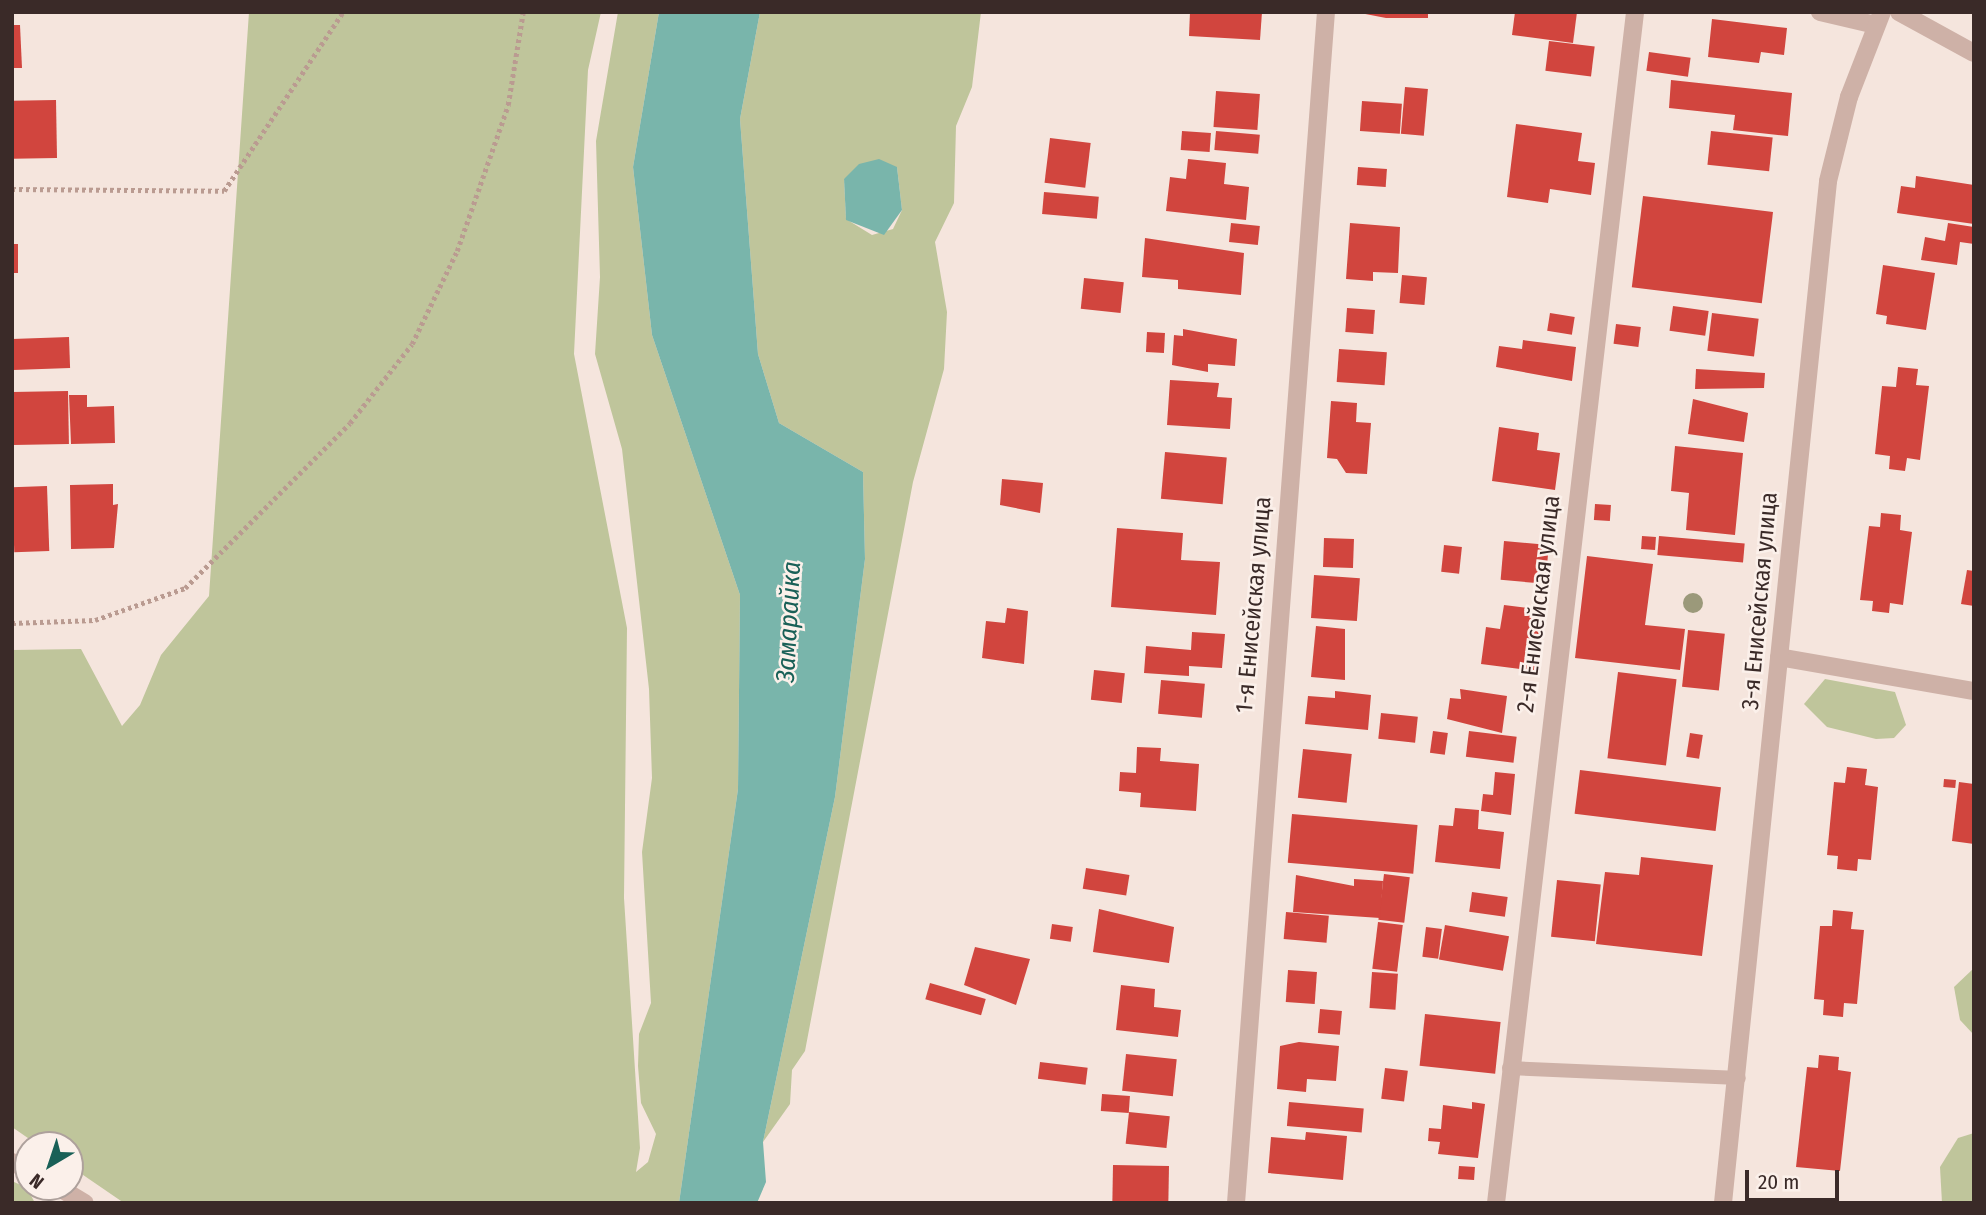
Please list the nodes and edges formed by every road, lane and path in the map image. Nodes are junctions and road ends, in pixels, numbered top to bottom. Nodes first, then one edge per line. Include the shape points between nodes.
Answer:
1 (343, 12) edge
2 (523, 12) edge
3 (1326, 12) edge
4 (1635, 12) edge
5 (1820, 12) edge
6 (1899, 12) edge
7 (1879, 18) edge
8 (1974, 53) edge
9 (12, 189) edge
10 (12, 623) edge
11 (1779, 657) junction
12 (1974, 691) edge
13 (1509, 1068) junction
14 (1739, 1078) junction
15 (1237, 1203) edge
16 (1496, 1203) edge
17 (1723, 1203) edge

1 - 9 path via 224,191
2 - 10 path via 508,105 457,251 412,344 350,423 185,588 94,620
3 - 15 street, 1-я Енисейская улица
4 - 13 street, 2-я Енисейская улица
5 - 7 street
6 - 8 street
7 - 11 street, 3-я Енисейская улица via 1828,181
11 - 12 street
11 - 14 street, 3-я Енисейская улица
13 - 14 lane
13 - 16 street, 2-я Енисейская улица
14 - 17 street, 3-я Енисейская улица

